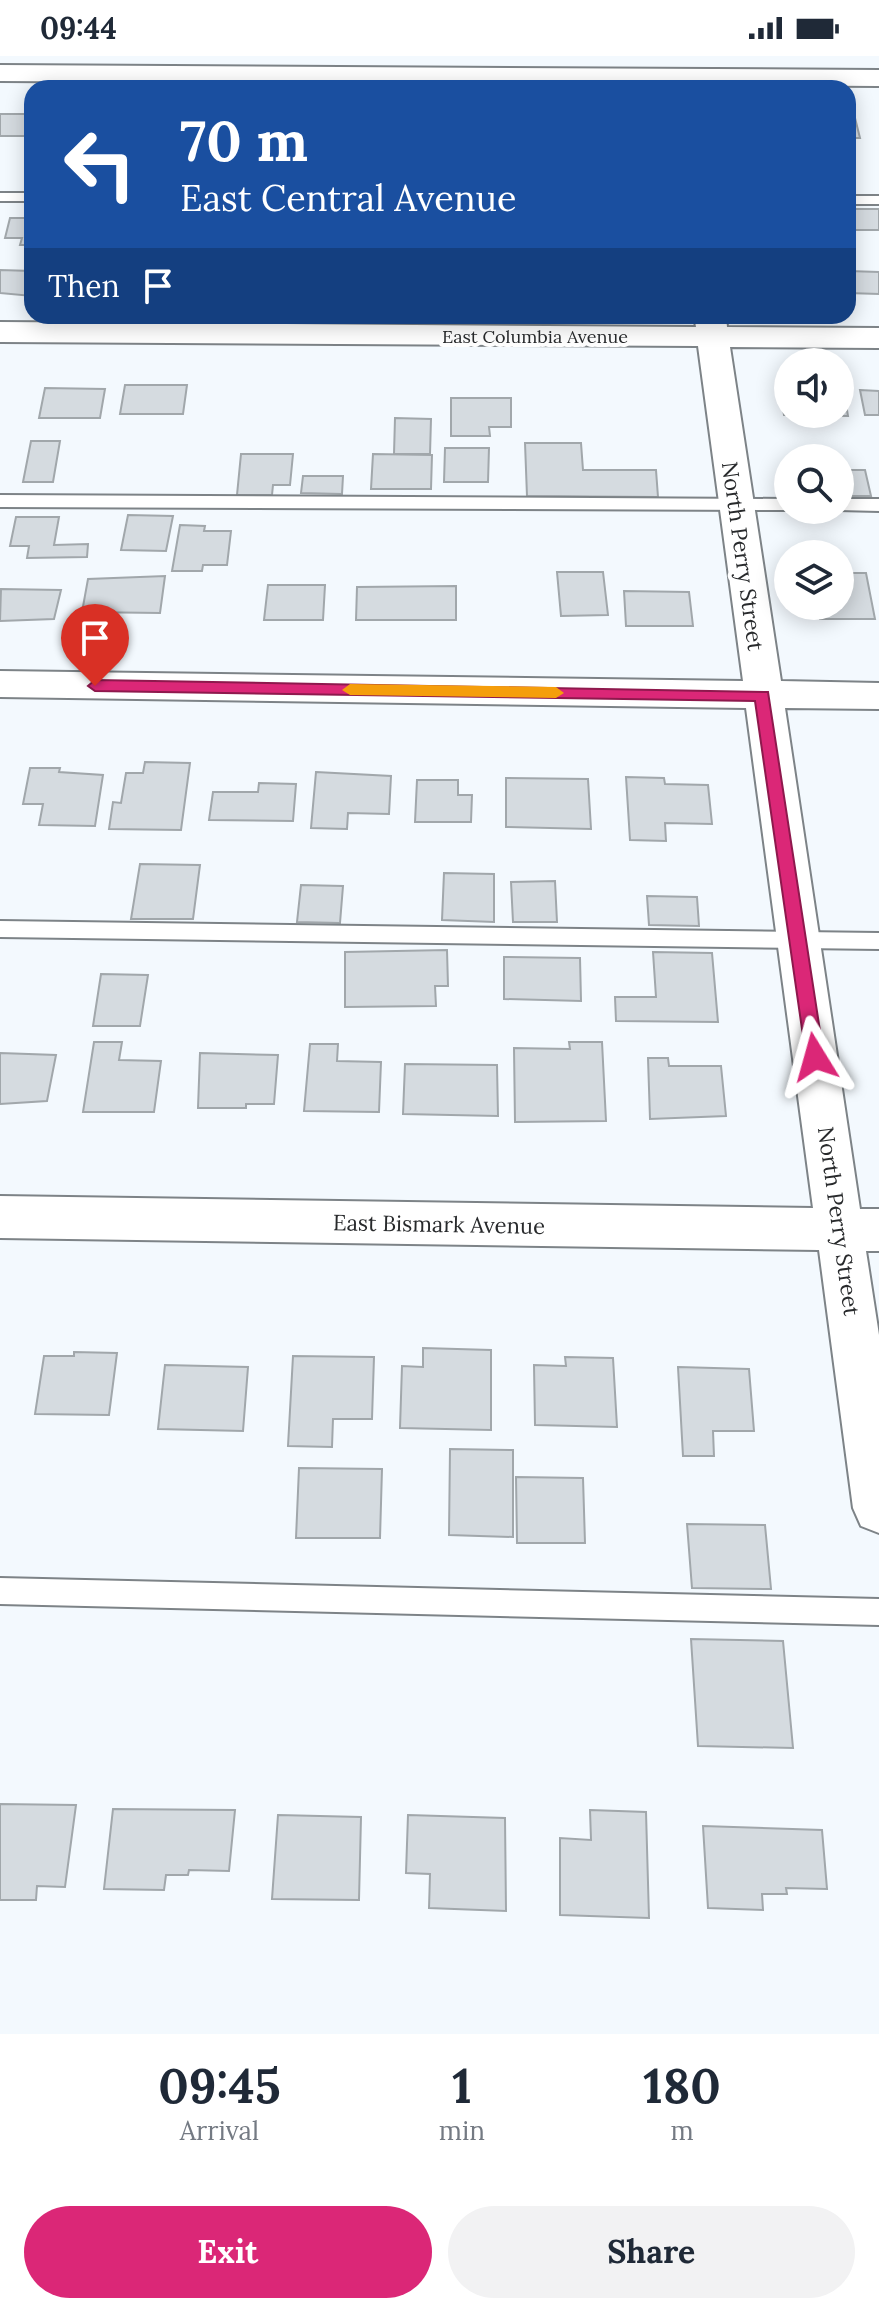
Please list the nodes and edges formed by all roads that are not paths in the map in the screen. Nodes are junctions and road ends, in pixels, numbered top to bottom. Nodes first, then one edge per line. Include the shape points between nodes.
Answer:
1 (0, 73) edge
2 (674, 74) edge
3 (879, 78) edge
4 (0, 197) edge
5 (24, 197) edge
6 (856, 200) edge
7 (879, 200) edge
8 (712, 327) edge
9 (0, 332) edge
10 (879, 338) edge
11 (0, 501) edge
12 (736, 505) junction
13 (774, 505) edge
14 (854, 505) edge
15 (879, 505) edge
16 (0, 684) edge
17 (762, 696) junction
18 (879, 696) edge
19 (0, 929) edge
20 (798, 941) junction
21 (879, 941) edge
22 (0, 1217) edge
23 (860, 1230) edge
24 (879, 1508) edge
25 (0, 1591) edge
26 (879, 1612) edge

1 - 2 street
2 - 3 street
4 - 5 lane
6 - 7 lane
8 - 9 street, East Columbia Avenue
8 - 10 street, East Columbia Avenue
8 - 12 street, North Perry Street
11 - 12 lane
12 - 13 lane
12 - 17 street, North Perry Street
14 - 15 lane
16 - 17 street
17 - 18 street
17 - 20 street, North Perry Street
19 - 20 lane
20 - 21 lane
20 - 23 street, North Perry Street
22 - 23 street, East Bismark Avenue
23 - 24 street, North Perry Street
25 - 26 lane

